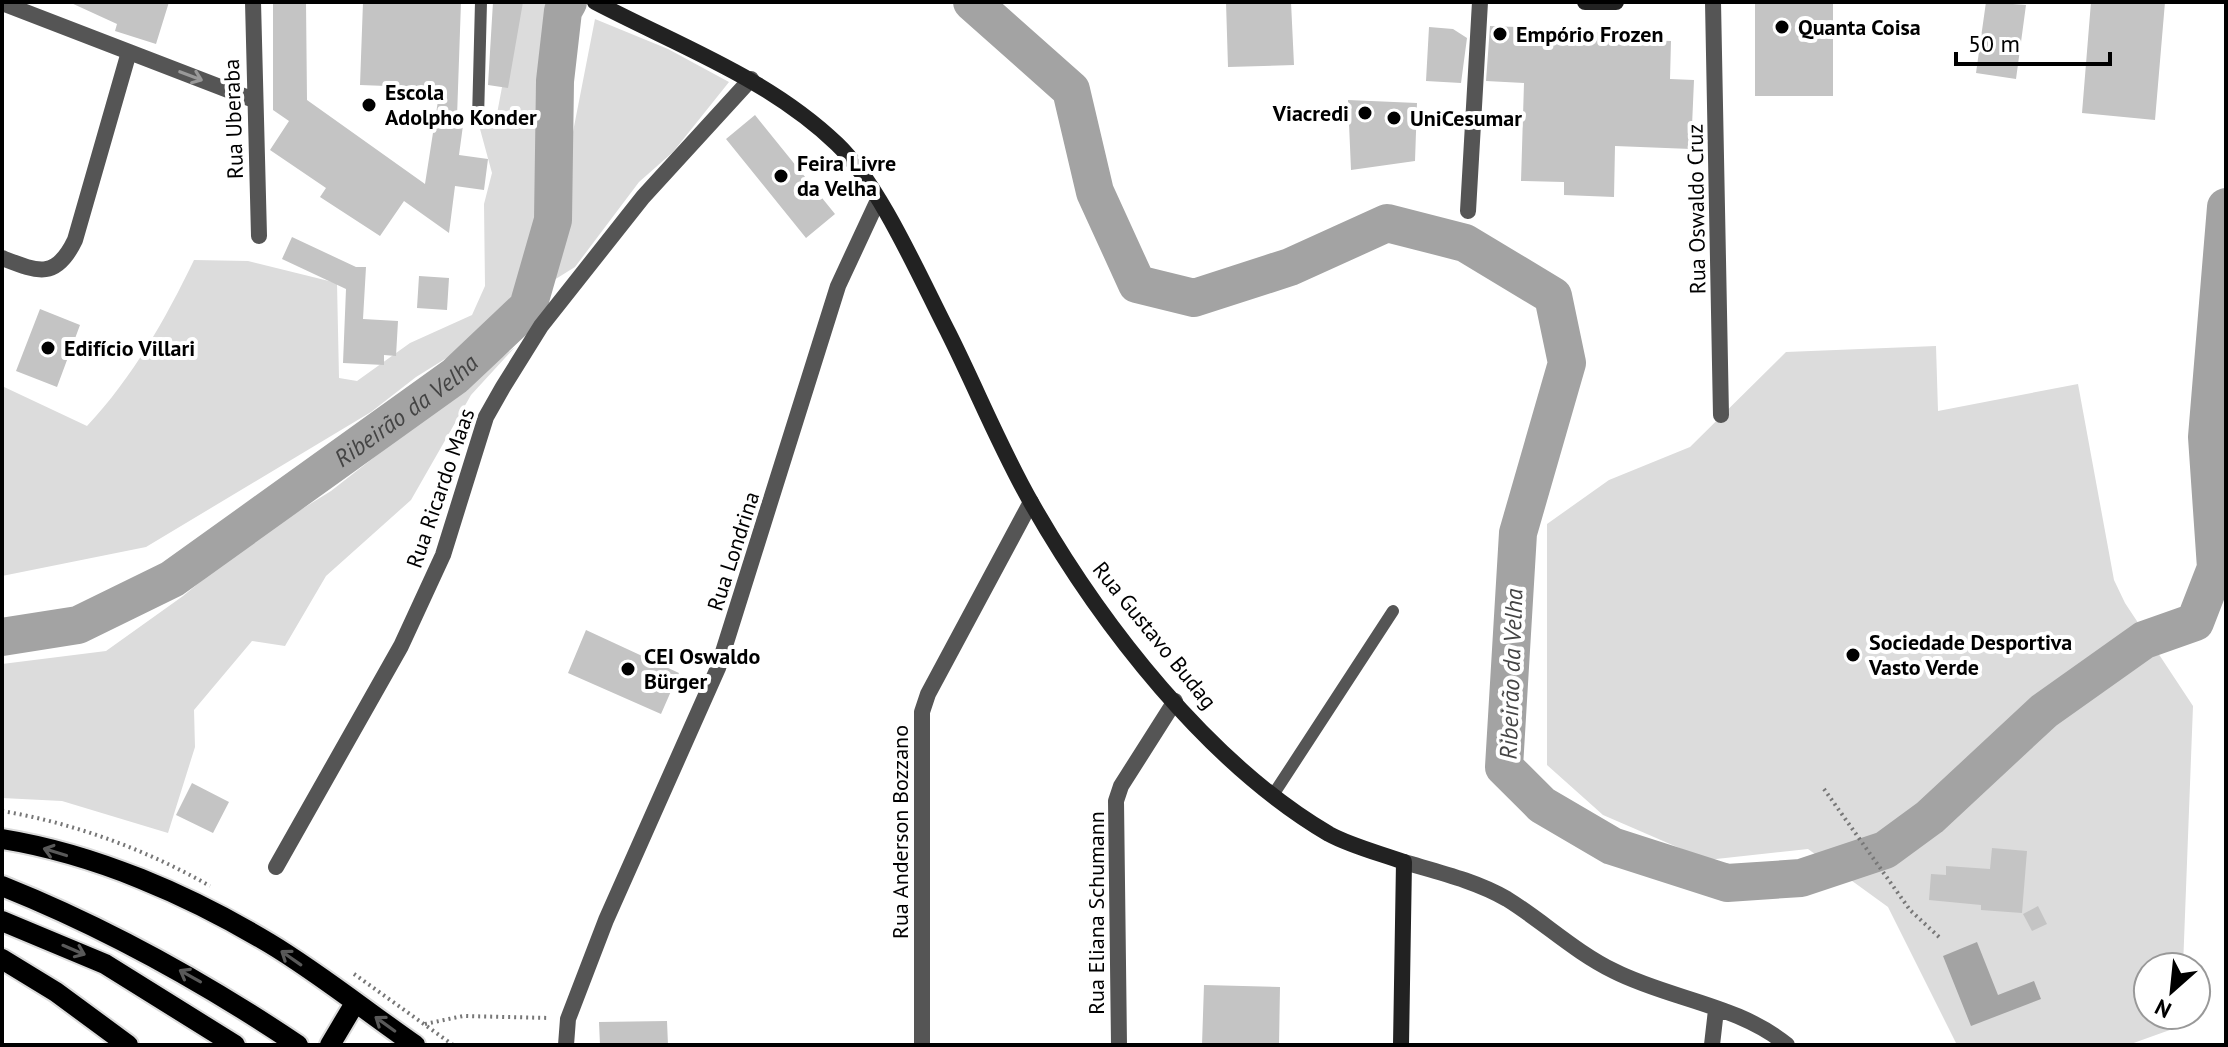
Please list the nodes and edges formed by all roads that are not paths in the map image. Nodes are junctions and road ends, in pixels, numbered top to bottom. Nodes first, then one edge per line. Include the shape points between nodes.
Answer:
1 (253, 2) edge
2 (481, 2) edge
3 (595, 2) edge
4 (1480, 2) edge
5 (1585, 2) edge
6 (1616, 2) edge
7 (1713, 2) edge
8 (2, 3) edge
9 (129, 52) junction
10 (751, 79) junction
11 (254, 100) junction
12 (478, 119) dead end
13 (878, 200) junction
14 (1468, 211) dead end
15 (259, 236) dead end
16 (2, 258) edge
17 (1721, 415) dead end
18 (1031, 502) junction
19 (1393, 611) dead end
20 (1175, 701) junction
21 (1273, 795) junction
22 (2, 839) edge
23 (1404, 862) junction
24 (276, 867) dead end
25 (2, 886) edge
26 (2, 921) edge
27 (2, 959) edge
28 (355, 1003) junction
29 (1716, 1010) junction
30 (128, 1045) edge
31 (235, 1045) edge
32 (298, 1045) edge
33 (330, 1045) edge
34 (415, 1045) edge
35 (566, 1045) edge
36 (922, 1045) edge
37 (1119, 1045) edge
38 (1401, 1045) edge
39 (1712, 1045) edge
40 (1787, 1045) edge

1 - 11 street, Rua Uberaba
2 - 12 lane
3 - 10 street, Rua Gustavo Budag
4 - 14 street
5 - 6 street
7 - 17 street, Rua Oswaldo Cruz
8 - 9 street
9 -> 11 street
9 - 16 street via 66,260 51,270
10 - 13 street, Rua Gustavo Budag via 839,146
10 - 24 street, Rua Ricardo Maas via 643,197 541,326 503,387 486,417 443,555 401,646
11 - 15 street, Rua Uberaba
13 - 18 street, Rua Gustavo Budag
13 - 35 street, Rua Londrina via 838,286 718,668 606,920 568,1019
18 - 20 street, Rua Gustavo Budag via 1105,617
18 - 36 street, Rua Anderson Bozzano via 922,712
19 - 21 lane
20 - 21 street, Rua Gustavo Budag
20 - 37 street, Rua Eliana Schumann via 1116,801
21 - 23 street, Rua Gustavo Budag via 1332,835
28 -> 22 main road via 271,944 189,899 110,869
23 - 29 street, Rua Gustavo Budag via 1484,888 1611,970
23 - 38 street
32 -> 25 main road via 119,937
26 -> 31 main road via 105,964
27 - 30 main road
28 - 33 main road
34 -> 28 main road
29 - 39 street
29 - 40 street, Rua Gustavo Budag via 1752,1021

